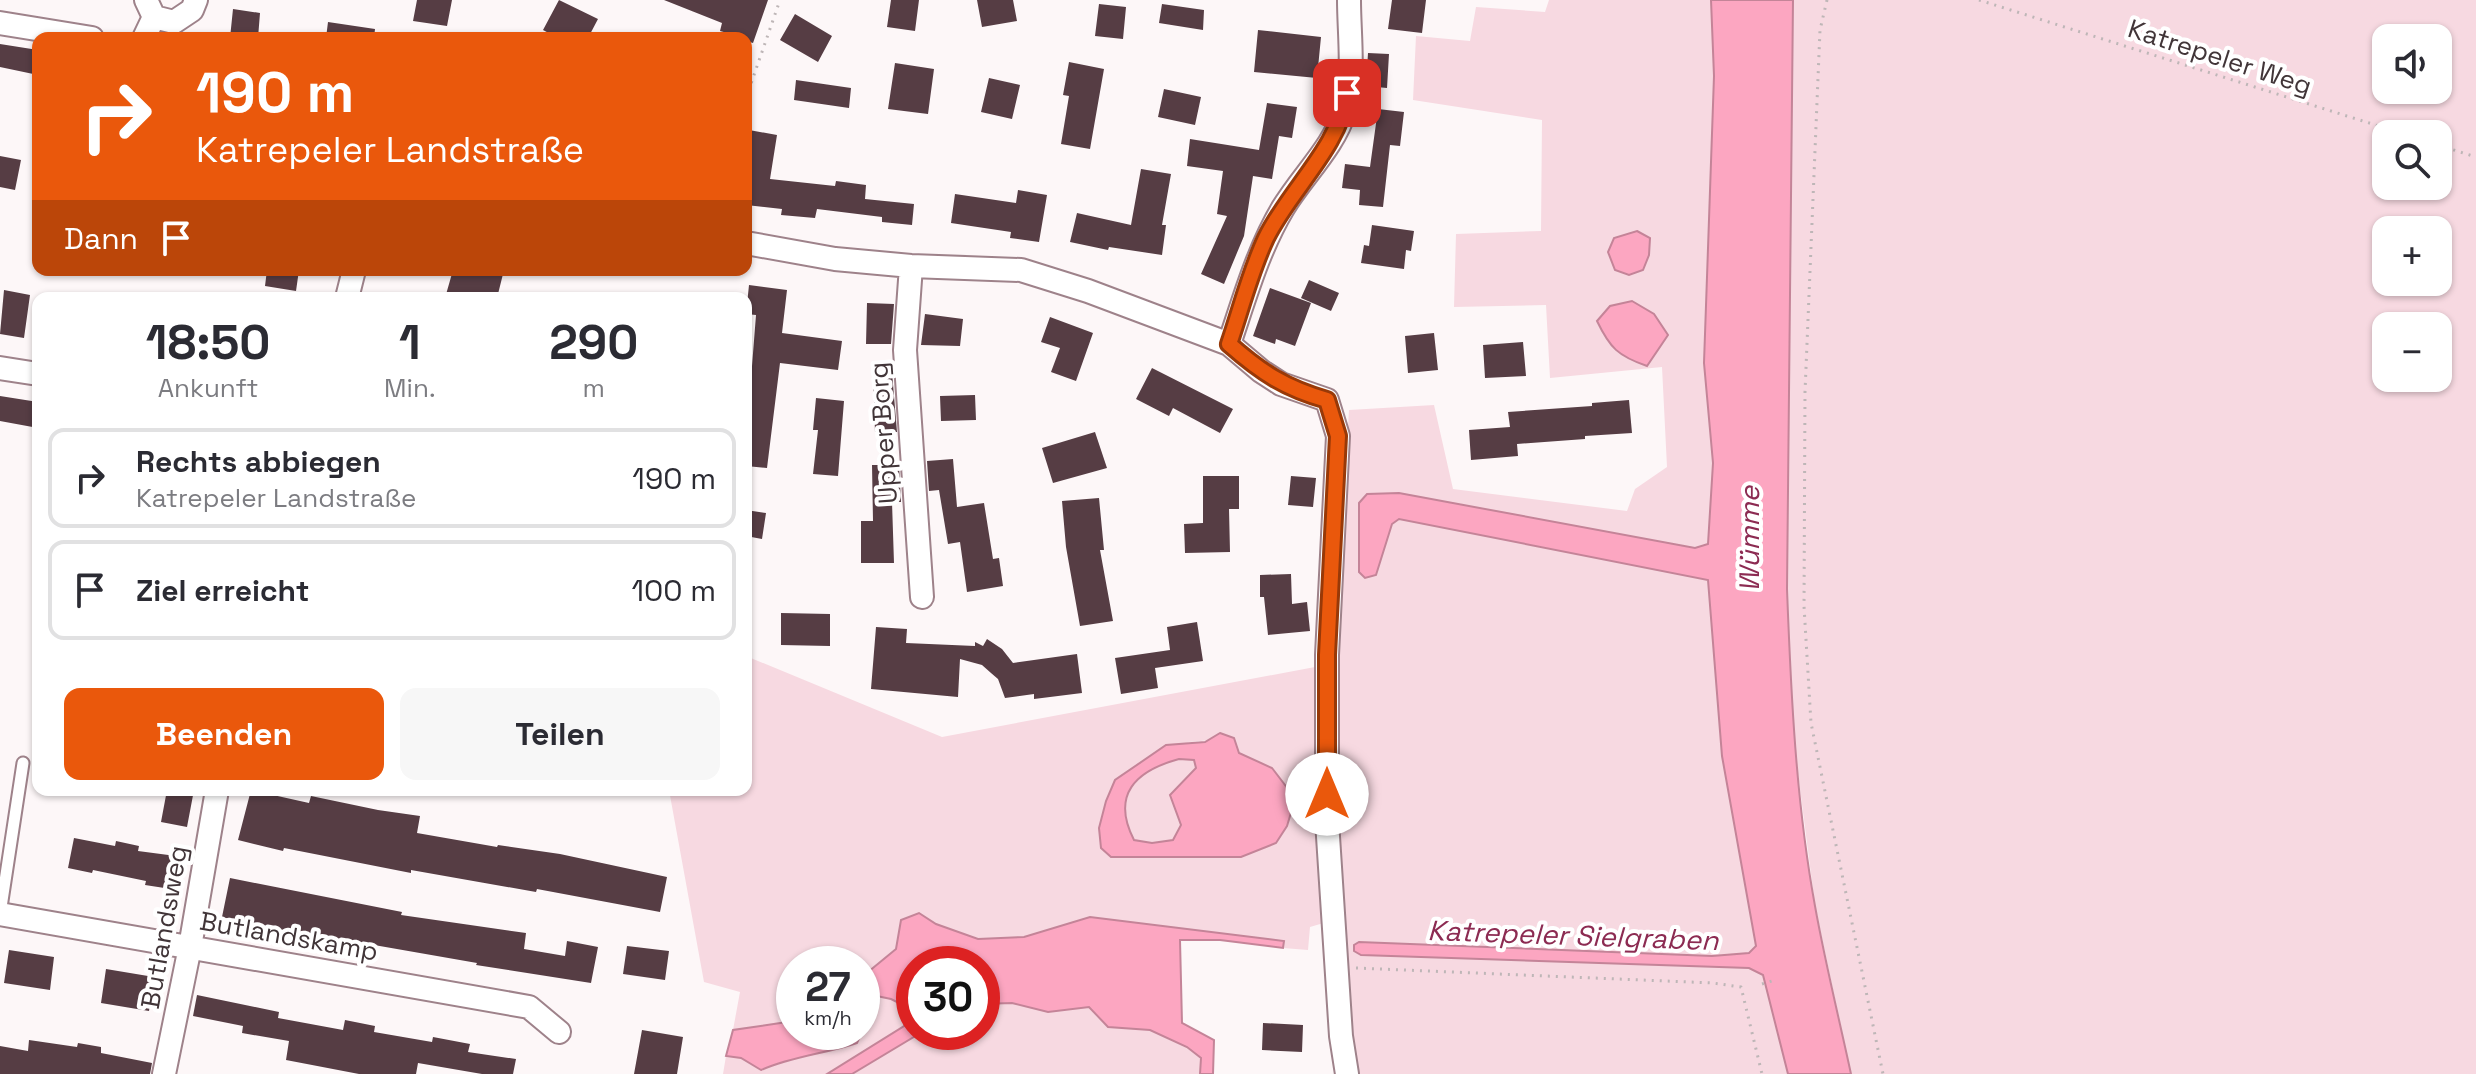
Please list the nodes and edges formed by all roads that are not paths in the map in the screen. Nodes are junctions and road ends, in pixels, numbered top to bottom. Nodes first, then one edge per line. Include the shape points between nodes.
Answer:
1 (196, 0) edge
2 (1349, 0) edge
3 (150, 8) edge
4 (0, 23) edge
5 (55, 32) edge
6 (145, 32) edge
7 (752, 244) edge
8 (911, 266) junction
9 (1229, 344) junction
10 (0, 368) edge
11 (32, 373) edge
12 (922, 597) dead end
13 (23, 763) dead end
14 (216, 796) edge
15 (0, 914) edge
16 (190, 947) junction
17 (559, 1032) dead end
18 (164, 1074) edge
19 (1347, 1074) edge

1 - 3 street via 192,10 174,22
2 - 9 street via 1345,109 1331,141 1266,238
3 - 6 street
4 - 5 street
7 - 8 street
8 - 9 street via 1021,270
8 - 12 street, Upper Borg via 905,350
9 - 19 street via 1281,384 1327,400 1338,436 1327,655 1327,821
10 - 11 street
13 - 15 lane
14 - 16 street, Butlandsweg
15 - 16 street, Butlandskamp
16 - 17 street, Butlandskamp via 529,1007
16 - 18 street, Butlandsweg

